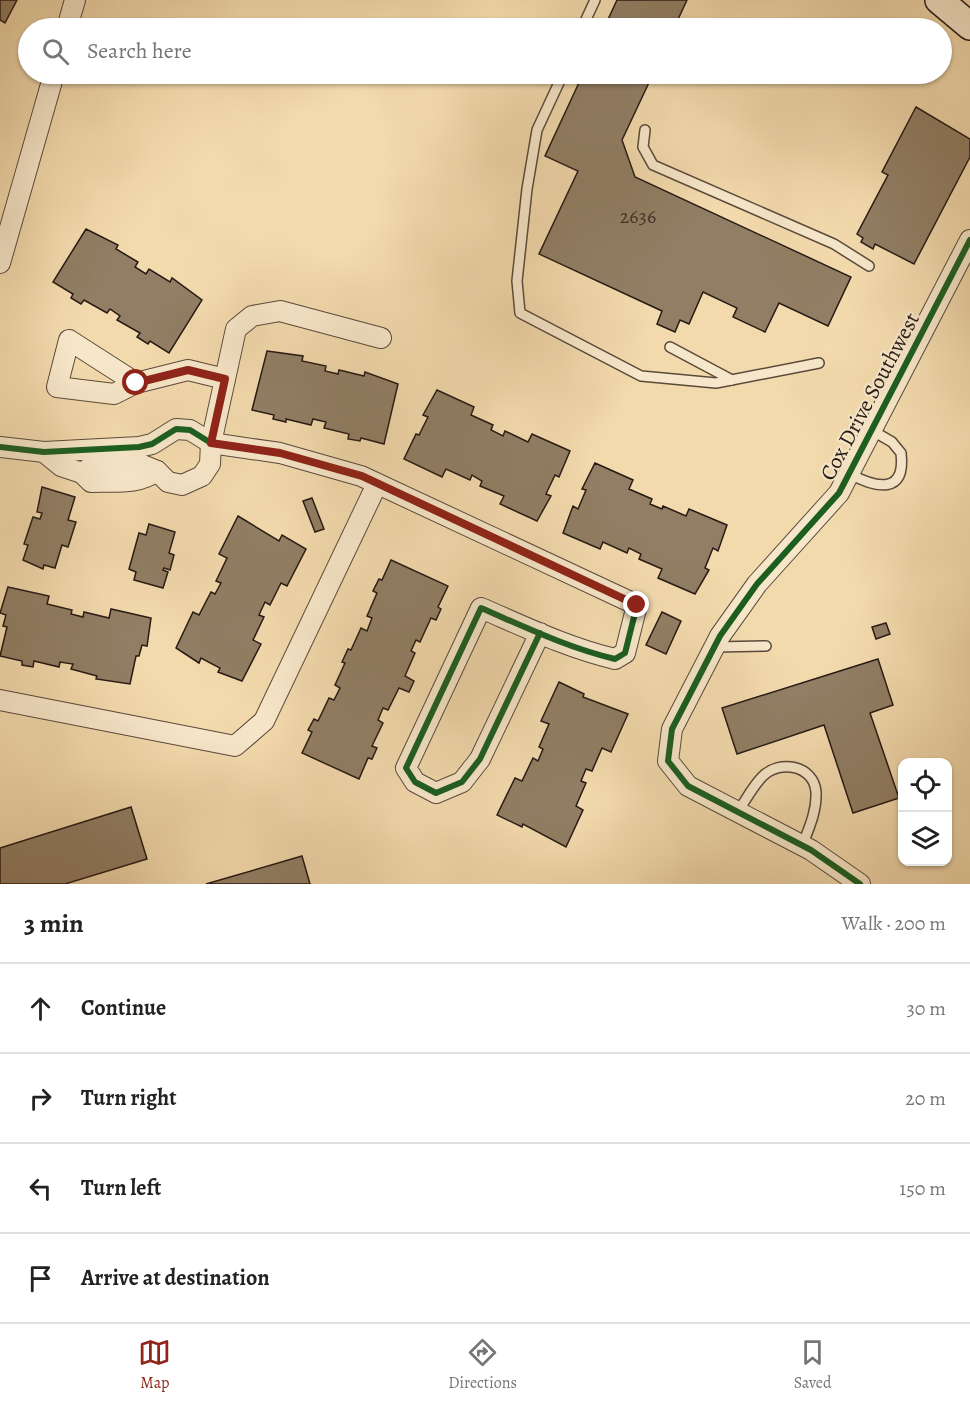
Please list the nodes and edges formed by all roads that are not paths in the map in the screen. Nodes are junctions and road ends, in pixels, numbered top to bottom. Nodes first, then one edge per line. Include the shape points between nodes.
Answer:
1 (75, 0) edge
2 (595, 0) edge
3 (939, 0) edge
4 (69, 18) edge
5 (587, 18) edge
6 (970, 26) edge
7 (51, 84) edge
8 (558, 84) edge
9 (645, 130) dead end
10 (970, 240) edge
11 (0, 263) edge
12 (869, 266) dead end
13 (381, 338) dead end
14 (670, 347) dead end
15 (819, 363) dead end
16 (225, 379) junction
17 (732, 380) junction
18 (136, 383) dead end
19 (873, 431) junction
20 (211, 443) junction
21 (0, 447) edge
22 (44, 452) junction
23 (145, 461) junction
24 (108, 465) junction
25 (850, 474) junction
26 (377, 484) junction
27 (540, 633) junction
28 (766, 646) dead end
29 (715, 647) junction
30 (0, 700) edge
31 (738, 811) junction
32 (802, 846) junction
33 (860, 884) edge

1 - 4 street
2 - 5 lane
3 - 6 main road
7 - 11 street
8 - 17 lane via 537,130 527,189 517,281 520,314 641,376
9 - 12 lane via 644,147 653,165 834,244
10 - 19 street, Cox Drive Southwest
13 - 16 street via 280,311 252,316 236,329
14 - 17 lane
15 - 17 lane
16 - 18 street via 188,370
16 - 20 street
19 - 25 street, Cox Drive Southwest
19 - 25 lane via 892,442 901,453 900,474 892,484 883,486
20 - 23 street via 190,430 176,429 152,444
20 - 23 street via 210,464 202,476 182,485 168,482
20 - 26 street via 280,453 362,476
21 - 22 street
22 - 24 street
22 - 24 street via 92,482
23 - 24 street
23 - 24 street via 144,480
25 - 29 street, Cox Drive Southwest via 839,492 757,584
26 - 27 street via 637,605 625,653 615,659
26 - 30 street via 264,721 242,742 235,746
27 - 27 street via 481,608 406,768 415,782 436,793 462,782 480,759
28 - 29 lane
29 - 31 street, Cox Drive Southwest via 672,729 668,761 688,786
31 - 32 street, Cox Drive Southwest
31 - 32 lane via 772,769 790,765 808,774 816,789 815,812
32 - 33 street, Cox Drive Southwest

